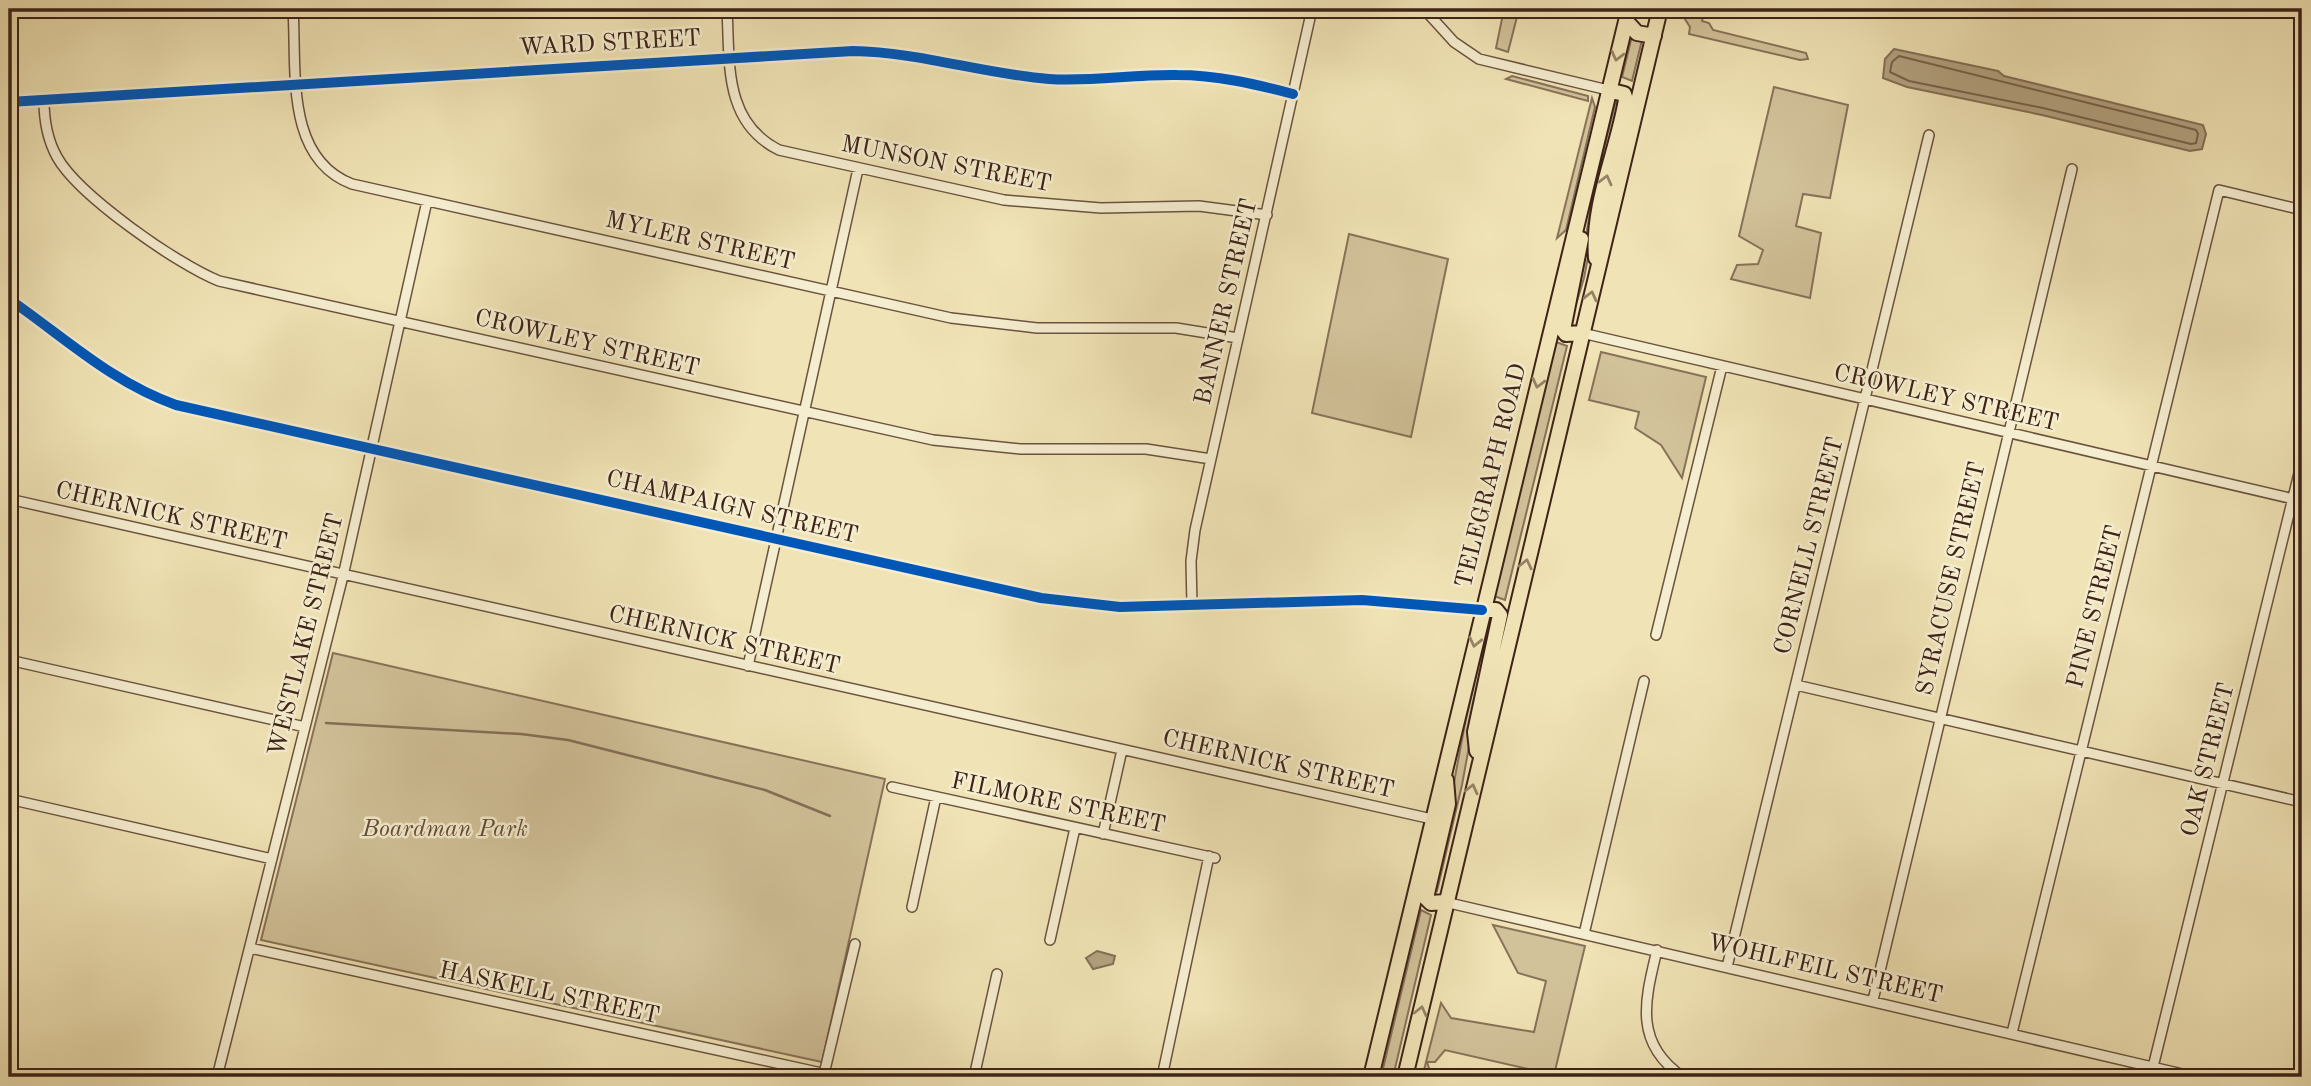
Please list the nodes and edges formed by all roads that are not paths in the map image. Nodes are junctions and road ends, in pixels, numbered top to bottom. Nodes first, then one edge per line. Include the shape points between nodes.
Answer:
1 (293, 9) edge
2 (727, 9) edge
3 (1312, 9) edge
4 (1424, 9) edge
5 (1660, 9) edge
6 (1628, 15) edge
7 (1654, 36) junction
8 (730, 58) junction
9 (298, 84) junction
10 (1608, 90) junction
11 (1293, 94) junction
12 (44, 100) junction
13 (9, 102) edge
14 (1929, 135) dead end
15 (858, 169) junction
16 (2072, 169) dead end
17 (427, 201) junction
18 (2302, 209) edge
19 (1579, 214) junction
20 (1267, 215) junction
21 (1597, 272) junction
22 (831, 291) junction
23 (9, 299) edge
24 (401, 323) junction
25 (1582, 333) junction
26 (1238, 338) junction
27 (1722, 366) junction
28 (1865, 400) junction
29 (804, 412) junction
30 (2007, 433) junction
31 (372, 449) junction
32 (1211, 458) junction
33 (2302, 461) edge
34 (2151, 466) junction
35 (9, 499) edge
36 (2298, 500) edge
37 (776, 539) junction
38 (343, 576) junction
39 (1192, 605) junction
40 (1482, 610) junction
41 (1656, 635) dead end
42 (9, 660) edge
43 (748, 666) junction
44 (1644, 681) dead end
45 (1796, 685) junction
46 (1939, 718) junction
47 (305, 727) junction
48 (1122, 750) junction
49 (2080, 751) junction
50 (1478, 763) junction
51 (1446, 764) junction
52 (2223, 784) junction
53 (892, 787) dead end
54 (936, 797) junction
55 (9, 799) edge
56 (2302, 802) edge
57 (1432, 819) junction
58 (1075, 828) junction
59 (1103, 834) junction
60 (272, 859) junction
61 (1445, 901) junction
62 (912, 907) dead end
63 (1584, 934) junction
64 (1050, 940) dead end
65 (855, 944) dead end
66 (250, 948) junction
67 (1657, 950) junction
68 (1727, 967) junction
69 (997, 974) dead end
70 (1872, 1000) junction
71 (2012, 1033) junction
72 (2153, 1067) junction
73 (808, 1074) edge
74 (824, 1074) junction
75 (217, 1077) edge
76 (840, 1077) edge
77 (974, 1077) edge
78 (1162, 1077) edge
79 (1371, 1077) edge
80 (1405, 1077) edge
81 (1682, 1077) edge
82 (2195, 1077) edge

1 - 9 street, MYLER STREET
2 - 8 street, MUNSON STREET
3 - 11 street, BANNER STREET
4 - 10 street via 1454,42 1479,59
5 - 7 main road
6 - 7 main road via 1637,33
6 -> 10 main road, TELEGRAPH ROAD
7 - 21 main road
8 - 9 street, WARD STREET
8 - 11 street, WARD STREET via 880,52 1026,77 1194,75
8 - 15 street, MUNSON STREET via 736,104 759,138 787,153
9 - 12 street, WARD STREET
9 - 17 street, MYLER STREET via 302,131 325,168 352,184
10 - 19 main road, TELEGRAPH ROAD
21 -> 10 main road via 1594,240 1599,208 1626,100 1624,94
11 - 20 street, BANNER STREET
12 - 13 street, WARD STREET
12 - 24 street, CROWLEY STREET via 48,138 73,179 178,262 233,285
14 - 28 street, CORNELL STREET
15 - 20 street, MUNSON STREET via 1027,203 1101,208 1199,206
15 - 22 street
16 - 30 street, SYRACUSE STREET
17 - 22 street, MYLER STREET
17 - 24 street, WESTLAKE STREET
18 - 34 street, PINE STREET via 2219,190
19 - 25 main road via 1580,250 1563,330
19 -> 40 main road, TELEGRAPH ROAD
20 - 26 street, BANNER STREET
25 -> 21 main road
22 - 26 street, MYLER STREET via 999,324 1176,328
22 - 29 street
23 - 31 street, CHAMPAIGN STREET via 106,372 154,397
24 - 29 street, CROWLEY STREET
24 - 31 street, WESTLAKE STREET
25 - 27 street, CROWLEY STREET
50 -> 25 main road
26 - 32 street, BANNER STREET
27 - 28 street, CROWLEY STREET
27 - 41 street
28 - 30 street, CROWLEY STREET
28 - 45 street, CORNELL STREET
29 - 32 street, CROWLEY STREET via 973,445 1146,449
29 - 37 street
30 - 34 street, CROWLEY STREET
30 - 46 street, SYRACUSE STREET
31 - 37 street, CHAMPAIGN STREET
31 - 38 street, WESTLAKE STREET
32 - 39 street, BANNER STREET via 1192,551
33 - 36 street, OAK STREET
34 - 36 street, CROWLEY STREET
34 - 49 street, PINE STREET
35 - 38 street, CHERNICK STREET
36 - 52 street, OAK STREET
37 - 39 street, CHAMPAIGN STREET via 1062,602 1121,607
37 - 43 street
38 - 43 street, CHERNICK STREET
38 - 47 street, WESTLAKE STREET
39 - 40 street, CHAMPAIGN STREET via 1362,600
40 - 50 main road via 1500,614 1475,732
40 -> 51 main road, TELEGRAPH ROAD
42 - 47 street
43 - 48 street, CHERNICK STREET
44 - 63 street
45 - 46 street
45 - 68 street, CORNELL STREET
46 - 49 street
46 - 70 street, SYRACUSE STREET
47 - 60 street, WESTLAKE STREET
48 - 57 street, CHERNICK STREET
48 - 59 street
49 - 52 street
49 - 71 street, PINE STREET
61 -> 50 main road
51 - 57 main road, TELEGRAPH ROAD
51 - 61 main road via 1448,804 1426,898 1431,903
52 - 56 street
52 - 72 street, OAK STREET
53 - 54 street, FILMORE STREET
54 - 58 street, FILMORE STREET
54 - 62 street
55 - 60 street
57 - 79 main road, TELEGRAPH ROAD
58 - 59 street, FILMORE STREET
58 - 64 street
59 - 78 street, FILMORE STREET via 1212,857
60 - 66 street, WESTLAKE STREET
61 - 63 street, WOHLFEIL STREET
80 -> 61 main road
63 - 67 street, WOHLFEIL STREET
65 - 74 street
66 - 73 street, HASKELL STREET
66 - 75 street, WESTLAKE STREET
67 - 68 street, WOHLFEIL STREET
67 - 81 street via 1647,993 1647,1025 1660,1056
68 - 70 street, WOHLFEIL STREET
69 - 77 street
70 - 71 street, WOHLFEIL STREET
71 - 72 street, WOHLFEIL STREET
72 - 82 street, WOHLFEIL STREET
73 - 74 street, HASKELL STREET
74 - 76 street, HASKELL STREET

